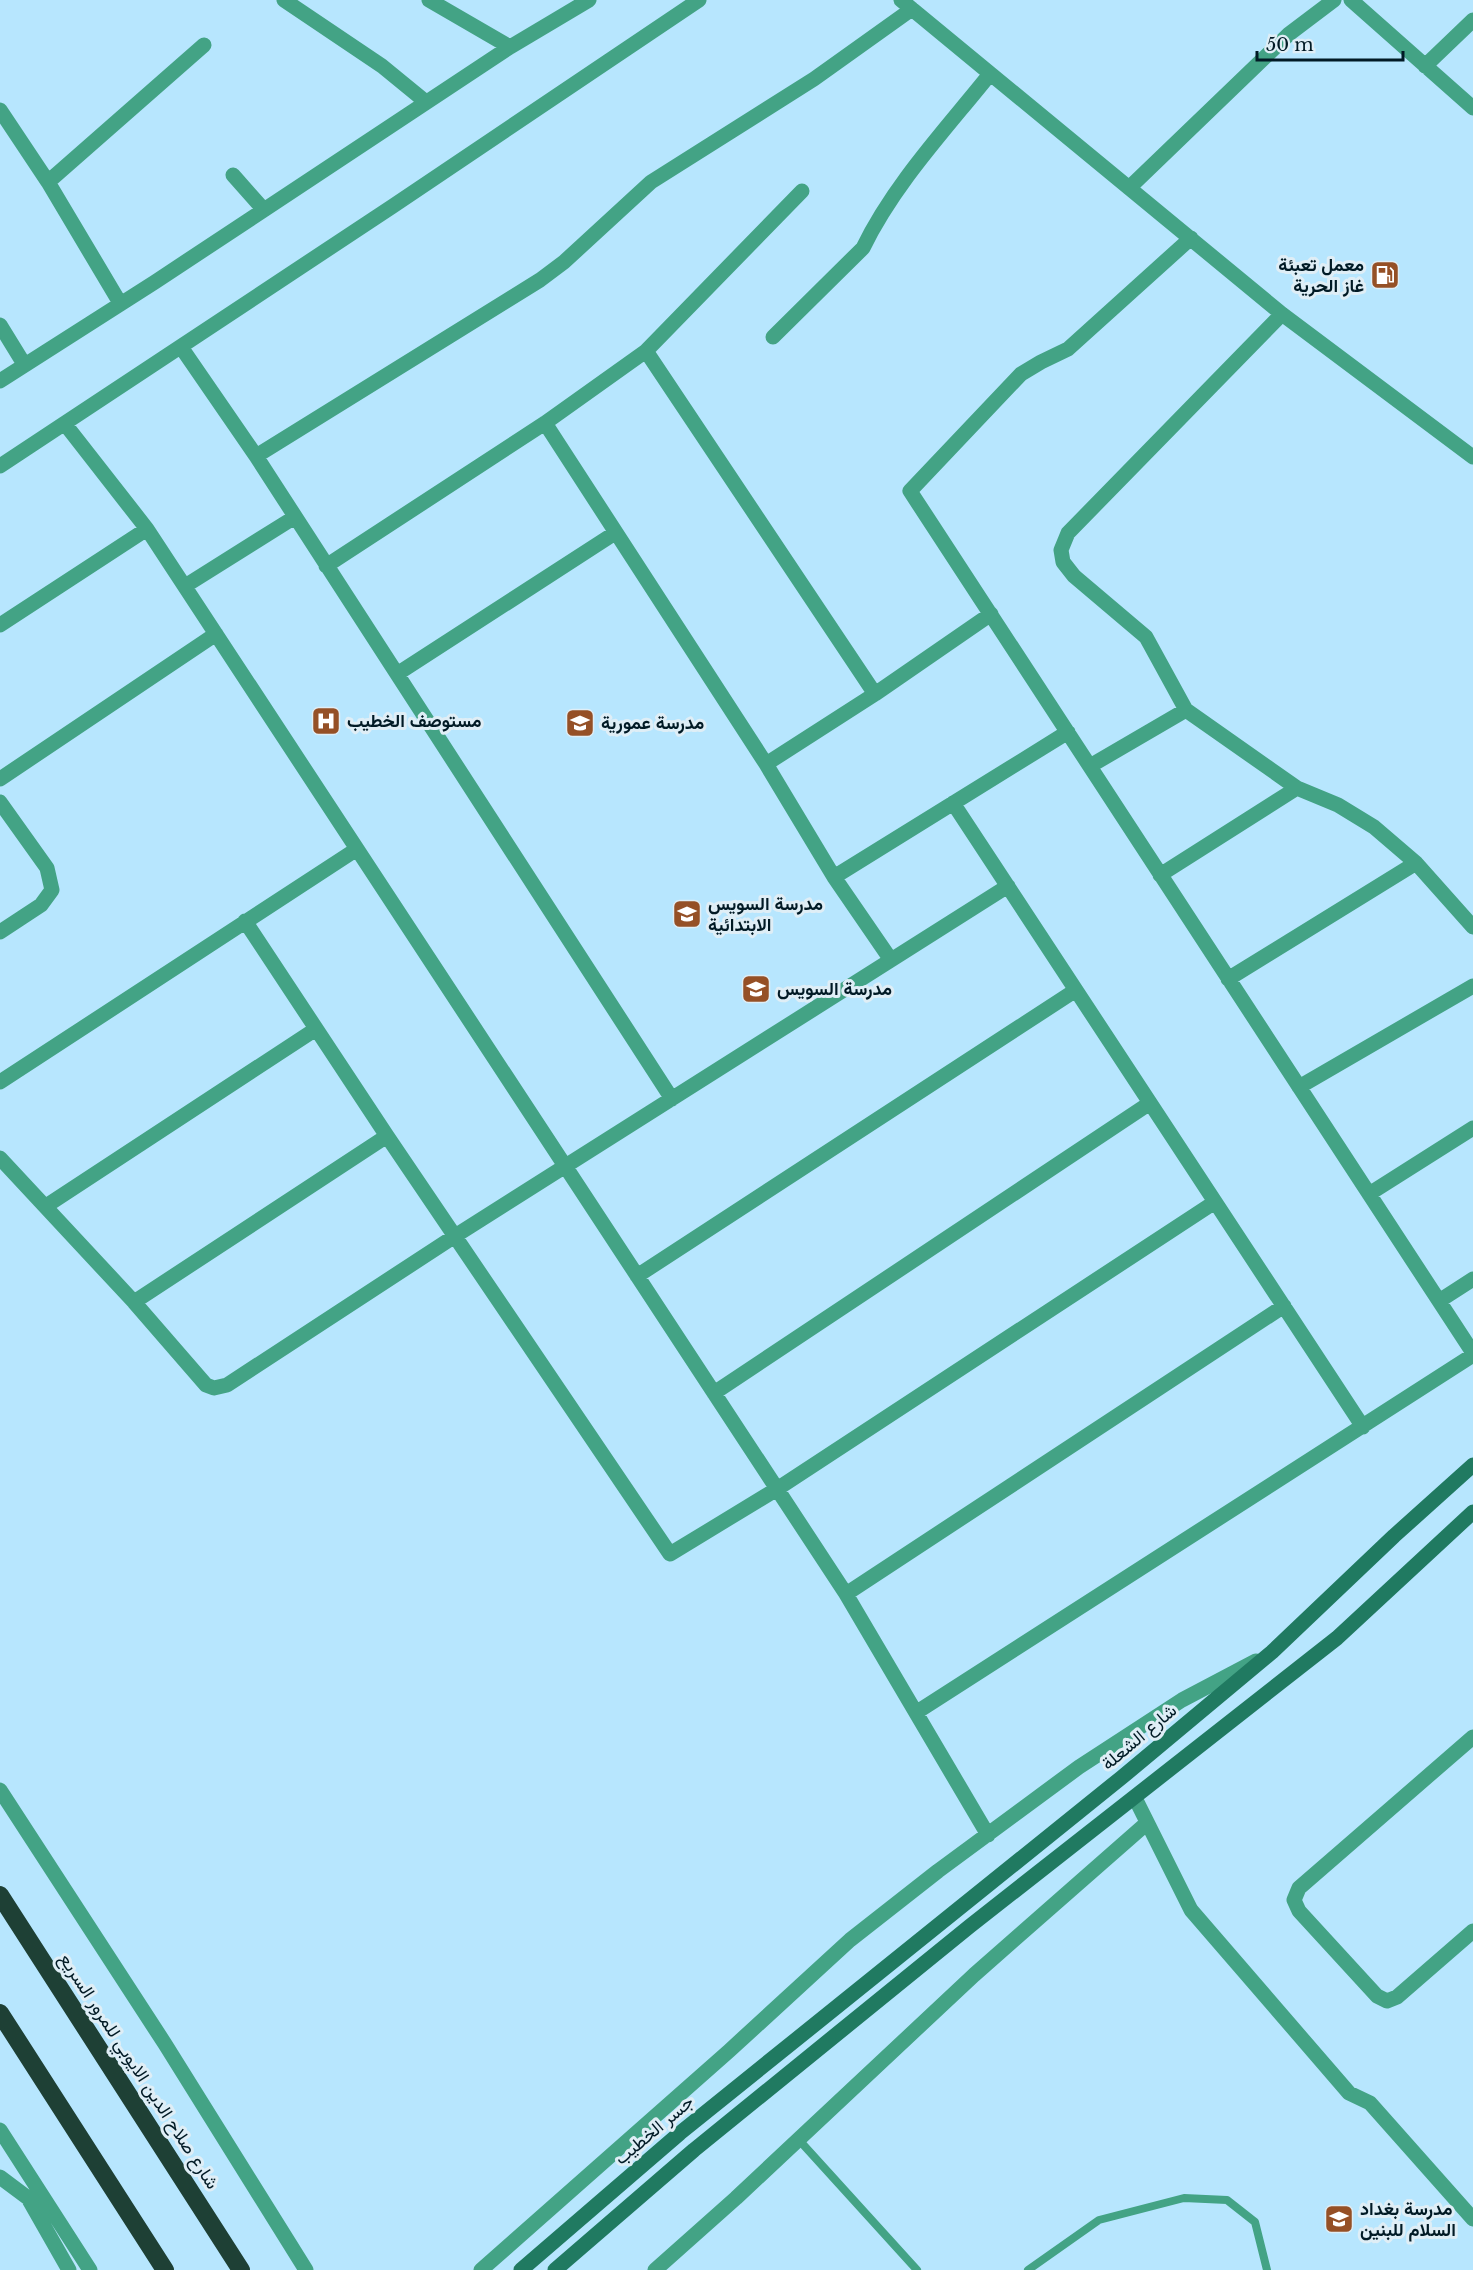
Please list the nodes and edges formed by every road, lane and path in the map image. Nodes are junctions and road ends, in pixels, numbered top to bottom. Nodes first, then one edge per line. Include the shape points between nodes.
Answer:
1 (284, 0) edge
2 (429, 0) edge
3 (699, 0) edge
4 (1334, 0) edge
5 (1351, 0) edge
6 (585, 1) edge
7 (906, 4) edge
8 (1473, 21) edge
9 (204, 45) dead end
10 (510, 47) junction
11 (1425, 66) junction
12 (990, 74) junction
13 (426, 102) junction
14 (1473, 108) edge
15 (0, 110) edge
16 (233, 175) dead end
17 (48, 182) junction
18 (1129, 188) junction
19 (802, 191) dead end
20 (264, 210) junction
21 (1191, 238) junction
22 (120, 303) junction
23 (1282, 314) junction
24 (0, 325) edge
25 (773, 337) dead end
26 (181, 347) junction
27 (646, 351) junction
28 (24, 364) junction
29 (0, 381) edge
30 (545, 423) junction
31 (65, 424) junction
32 (255, 456) junction
33 (1473, 457) edge
34 (0, 466) edge
35 (295, 517) junction
36 (147, 529) junction
37 (615, 534) junction
38 (326, 566) junction
39 (185, 586) junction
40 (991, 615) junction
41 (0, 625) edge
42 (216, 634) junction
43 (397, 674) junction
44 (875, 694) junction
45 (1186, 710) junction
46 (1068, 732) junction
47 (766, 764) junction
48 (1090, 766) junction
49 (0, 779) edge
50 (1297, 788) junction
51 (0, 802) edge
52 (953, 803) junction
53 (357, 849) junction
54 (1416, 863) junction
55 (1160, 874) junction
56 (834, 877) junction
57 (1008, 886) junction
58 (245, 921) junction
59 (1473, 927) edge
60 (0, 932) edge
61 (891, 960) junction
62 (1228, 979) junction
63 (1473, 986) edge
64 (1077, 990) junction
65 (316, 1029) junction
66 (0, 1082) edge
67 (1299, 1087) junction
68 (672, 1099) junction
69 (1150, 1103) junction
70 (1473, 1128) edge
71 (387, 1136) junction
72 (0, 1158) edge
73 (566, 1166) junction
74 (1369, 1194) junction
75 (1215, 1202) junction
76 (46, 1206) junction
77 (455, 1236) junction
78 (637, 1276) junction
79 (1473, 1280) edge
80 (1439, 1301) junction
81 (134, 1302) junction
82 (1284, 1306) junction
83 (1473, 1354) edge
84 (714, 1393) junction
85 (1363, 1427) junction
86 (1473, 1466) edge
87 (777, 1489) junction
88 (1473, 1512) edge
89 (846, 1594) junction
90 (1272, 1652) junction
91 (917, 1712) junction
92 (1473, 1737) edge
93 (0, 1790) edge
94 (1135, 1798) junction
95 (1147, 1823) junction
96 (988, 1835) junction
97 (0, 1895) edge
98 (1473, 1931) edge
99 (0, 2013) edge
100 (816, 2023) joint
101 (0, 2130) edge
102 (799, 2140) junction
103 (0, 2177) edge
104 (1473, 2218) edge
105 (69, 2270) edge
106 (90, 2270) edge
107 (165, 2270) edge
108 (241, 2270) edge
109 (306, 2270) edge
110 (481, 2270) edge
111 (521, 2270) edge
112 (555, 2270) edge
113 (655, 2270) edge
114 (917, 2270) edge
115 (1028, 2270) edge
116 (1267, 2270) edge

1 - 13 street via 382,66
2 - 10 street
3 - 26 street
4 - 18 street via 1289,34
5 - 11 street
6 - 10 street
7 - 12 street
7 - 32 street via 814,79 651,182 540,280
8 - 11 street
9 - 17 street
10 - 13 street
11 - 14 street
12 - 18 street
12 - 25 street via 905,181 863,248
13 - 20 street
15 - 17 street
16 - 20 street
17 - 22 street
18 - 21 street
19 - 27 street
20 - 22 street
21 - 23 street
21 - 40 street via 1068,350 1020,374 910,491
22 - 28 street
23 - 33 street
23 - 45 street via 1068,533 1061,550 1062,562 1074,576 1146,636
24 - 28 street
26 - 31 street
26 - 32 street
27 - 30 street
27 - 44 street
28 - 29 street
30 - 37 street
30 - 38 street
31 - 34 street
31 - 36 street
32 - 35 street
35 - 38 street
35 - 39 street
36 - 39 street
36 - 41 street
37 - 43 street
37 - 47 street
38 - 43 street
39 - 42 street
40 - 44 street
40 - 46 street
42 - 49 street
42 - 53 street
43 - 68 street
44 - 47 street
45 - 48 street
45 - 50 street
46 - 48 street
46 - 52 street
47 - 56 street
48 - 55 street
50 - 54 street via 1365,821
50 - 55 street
51 - 60 street via 47,868 52,890 41,905
52 - 56 street
52 - 57 street
53 - 58 street
53 - 73 street
54 - 59 street
54 - 62 street
55 - 62 street
56 - 61 street
57 - 61 street
57 - 64 street
58 - 65 street
58 - 66 street
61 - 68 street
62 - 67 street
63 - 67 street
64 - 69 street
64 - 78 street
65 - 71 street
65 - 76 street
67 - 74 street
68 - 73 street
69 - 75 street
69 - 84 street
70 - 74 street
71 - 77 street
71 - 81 street
72 - 76 street
73 - 77 street
73 - 78 street
74 - 80 street
75 - 82 street
75 - 87 street
76 - 81 street
77 - 81 street via 227,1385 214,1388 206,1385
77 - 87 street via 670,1554
78 - 84 street
79 - 80 street
80 - 83 street
82 - 85 street
82 - 89 street
83 - 85 street
84 - 87 street
85 - 91 street
86 - 90 main road, شارع الشعلة
87 - 89 street
88 - 94 main road via 1337,1638
89 - 91 street
90 - 96 street via 1146,1723 1038,1795
90 - 100 main road, شارع الشعلة
91 - 96 street
92 - 98 street via 1299,1888 1294,1900 1299,1911 1377,1996 1387,2001 1397,1997
93 - 109 street
94 - 95 street
94 - 112 main road via 694,2150
95 - 102 street via 974,1975
95 - 104 street via 1191,1910 1348,2093 1370,2103
96 - 110 street via 850,1940
97 - 108 highway, شارع صلاح الدين الايوبي للمرور السريع
99 - 107 highway
100 - 111 main road, جسر الخطيب
101 - 106 street
102 - 113 street
102 - 114 lane
103 - 105 street via 28,2198
115 - 116 lane via 1099,2220 1184,2198 1227,2200 1255,2222

